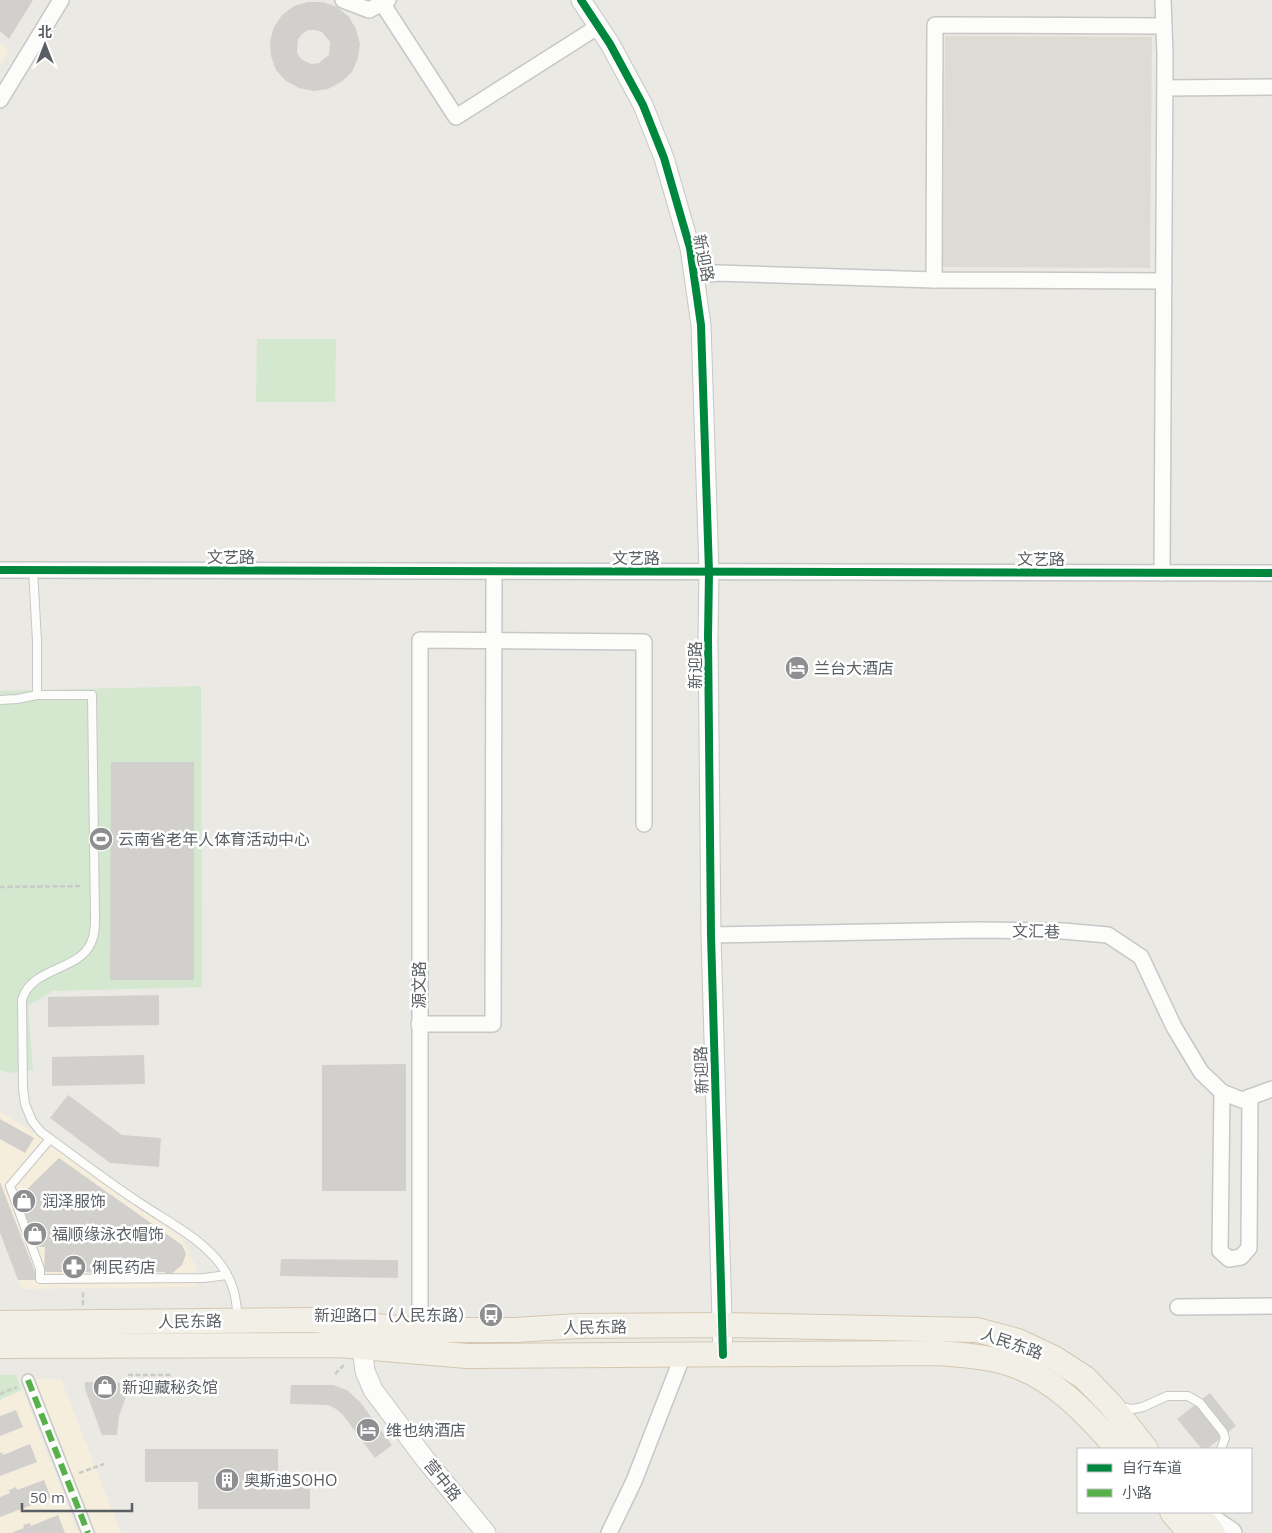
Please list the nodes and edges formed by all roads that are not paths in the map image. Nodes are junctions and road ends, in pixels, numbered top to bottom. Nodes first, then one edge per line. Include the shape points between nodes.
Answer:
1 (61, 0) edge
2 (343, 0) edge
3 (581, 0) edge
4 (1164, 0) edge
5 (385, 1) edge
6 (598, 26) junction
7 (1164, 26) junction
8 (1272, 87) edge
9 (1165, 88) junction
10 (0, 100) edge
11 (695, 276) junction
12 (934, 280) junction
13 (1164, 281) junction
14 (0, 570) edge
15 (33, 570) junction
16 (494, 572) junction
17 (709, 572) junction
18 (1162, 573) junction
19 (1272, 573) edge
20 (494, 640) junction
21 (37, 695) junction
22 (0, 700) edge
23 (644, 824) dead end
24 (711, 935) junction
25 (419, 1024) junction
26 (1272, 1089) edge
27 (1222, 1092) junction
28 (1250, 1097) junction
29 (50, 1139) junction
30 (227, 1275) junction
31 (1272, 1306) edge
32 (1178, 1307) dead end
33 (238, 1321) junction
34 (0, 1323) edge
35 (723, 1325) junction
36 (420, 1330) junction
37 (0, 1346) edge
38 (362, 1347) junction
39 (683, 1355) junction
40 (723, 1355) junction
41 (28, 1380) dead end
42 (1111, 1405) junction
43 (1117, 1448) edge
44 (1145, 1448) edge
45 (1220, 1448) edge
46 (1187, 1520) edge
47 (88, 1533) edge
48 (486, 1533) edge
49 (609, 1533) edge
50 (1213, 1533) edge
51 (1231, 1533) edge

1 - 10 street
2 - 5 street via 369,10
3 - 6 street, 新迎路
4 - 7 street
5 - 6 street via 456,117
6 - 11 street, 新迎路 via 643,105 660,149 690,248
7 - 9 street
7 - 12 street via 935,25
8 - 9 street
9 - 13 street
11 - 12 street via 718,273
11 - 17 street, 新迎路 via 701,325
12 - 13 street
13 - 18 street
14 - 15 street, 文艺路
15 - 16 street, 文艺路
15 - 21 lane
16 - 17 street, 文艺路
16 - 20 street
17 - 18 street, 文艺路
17 - 24 street, 新迎路
18 - 19 street, 文艺路
20 - 23 street via 644,642
20 - 25 street, 源文路 via 420,640
20 - 25 street via 493,1024
21 - 22 lane
21 - 29 lane via 92,695 94,934 85,952 30,984 22,1000 25,1104 32,1121
24 - 27 street, 文汇巷 via 978,930 1108,935 1142,957 1174,1027 1201,1072
24 - 35 street, 新迎路
25 - 36 street, 源文路
26 - 28 street, 文汇巷
27 - 28 street, 文汇巷 via 1242,1100
27 - 28 street via 1220,1251 1229,1259 1241,1257 1249,1248
29 - 30 lane via 194,1238 211,1253
29 - 30 lane via 10,1186 40,1269 40,1280
30 - 33 lane via 236,1295
31 - 32 street
33 - 34 main road, 人民东路
33 - 36 main road, 人民东路 via 313,1320
35 - 36 main road, 人民东路
35 - 40 street, 新迎路
35 - 42 main road, 人民东路 via 977,1330 1018,1341 1054,1358 1085,1378
37 - 38 main road, 人民东路
38 - 39 main road, 人民东路 via 467,1356
38 - 48 street, 营中路 via 365,1371 373,1390
39 - 40 main road, 人民东路
39 - 49 street via 634,1481
40 - 43 main road, 人民东路 via 939,1353 1004,1362 1032,1372 1056,1387 1092,1419
41 - 47 street
42 - 44 main road, 人民东路
42 - 45 lane via 1133,1409 1167,1396 1188,1396 1200,1404 1223,1432 1225,1438
46 - 50 main road
46 - 51 main road

